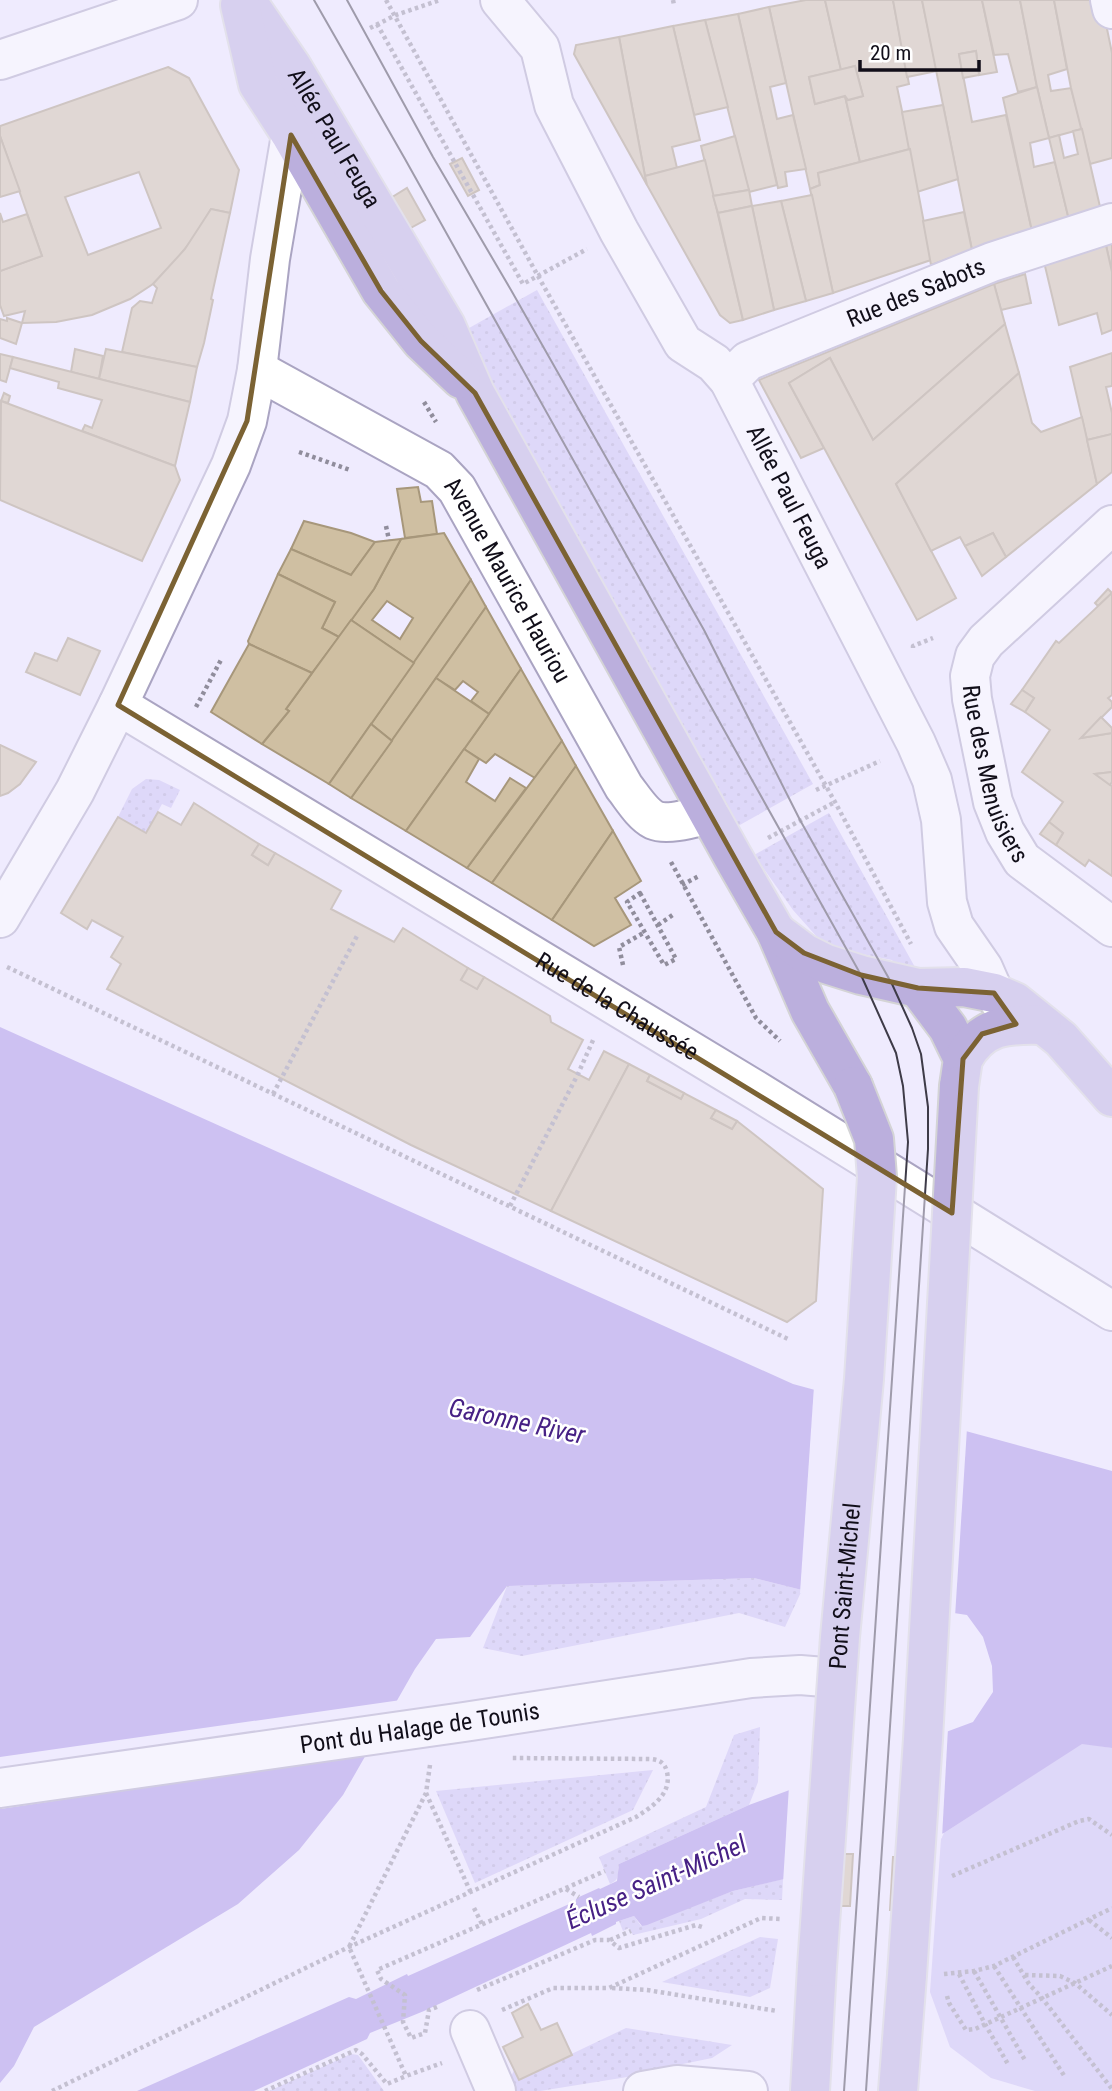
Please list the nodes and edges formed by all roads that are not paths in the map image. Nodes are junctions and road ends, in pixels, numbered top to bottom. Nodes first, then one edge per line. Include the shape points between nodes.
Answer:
1 (178, 0) edge
2 (239, 0) edge
3 (247, 0) edge
4 (500, 0) edge
5 (1110, 0) edge
6 (1112, 9) edge
7 (0, 60) edge
8 (291, 135) junction
9 (1112, 223) edge
10 (257, 370) junction
11 (729, 380) junction
12 (475, 393) junction
13 (1112, 525) edge
14 (118, 705) junction
15 (709, 814) junction
16 (4, 903) edge
17 (1112, 927) edge
18 (776, 932) junction
19 (918, 988) junction
20 (994, 993) junction
21 (1029, 1025) junction
22 (961, 1073) junction
23 (853, 1086) joint
24 (1112, 1097) edge
25 (1112, 1311) edge
26 (837, 1678) junction
27 (0, 1788) edge
28 (461, 2009) road end
29 (660, 2088) edge
30 (496, 2091) edge
31 (748, 2091) edge
32 (810, 2091) edge
33 (898, 2091) edge

1 - 7 street
2 - 8 main road, Allée Paul Feuga via 258,84
3 - 12 main road, Allée Paul Feuga via 292,67 446,327
4 - 11 street, Allée Paul Feuga via 540,48 554,105 683,343 714,363
5 - 6 street
8 - 10 street
8 - 12 main road, Allée Paul Feuga via 381,290 421,341
9 - 11 street, Rue des Sabots via 992,262 748,361
10 - 14 street via 247,421 231,465
10 - 15 street, Avenue Maurice Hauriou via 439,470 457,489 624,787 655,820 682,821
11 - 20 street, Allée Paul Feuga via 932,780 941,820 947,902 954,926
12 - 15 main road, Allée Paul Feuga
13 - 17 street, Rue des Menuisiers via 986,641 975,656 970,676 993,802 1005,832 1022,860
14 - 16 street via 75,791
14 - 25 street, Rue de la Chaussée
15 - 18 main road, Allée Paul Feuga
18 - 19 main road, Allée Paul Feuga via 826,964
18 - 23 main road, Allée Paul Feuga via 810,1011
19 - 20 main road, Allée Paul Feuga via 964,987
19 - 22 main road via 948,1028
20 - 21 main road, Allée Paul Feuga via 1015,1002
21 - 22 main road via 982,1034 971,1045
21 - 24 main road, Allée Paul Feuga via 1061,1039
22 - 33 main road, bridge
23 - 26 main road, Pont Saint-Michel, bridge via 874,1139 877,1177
26 - 27 street, Pont du Halage de Tounis via 800,1675 741,1680
26 - 32 main road, Pont Saint-Michel, bridge
28 - 30 street
29 - 31 street

